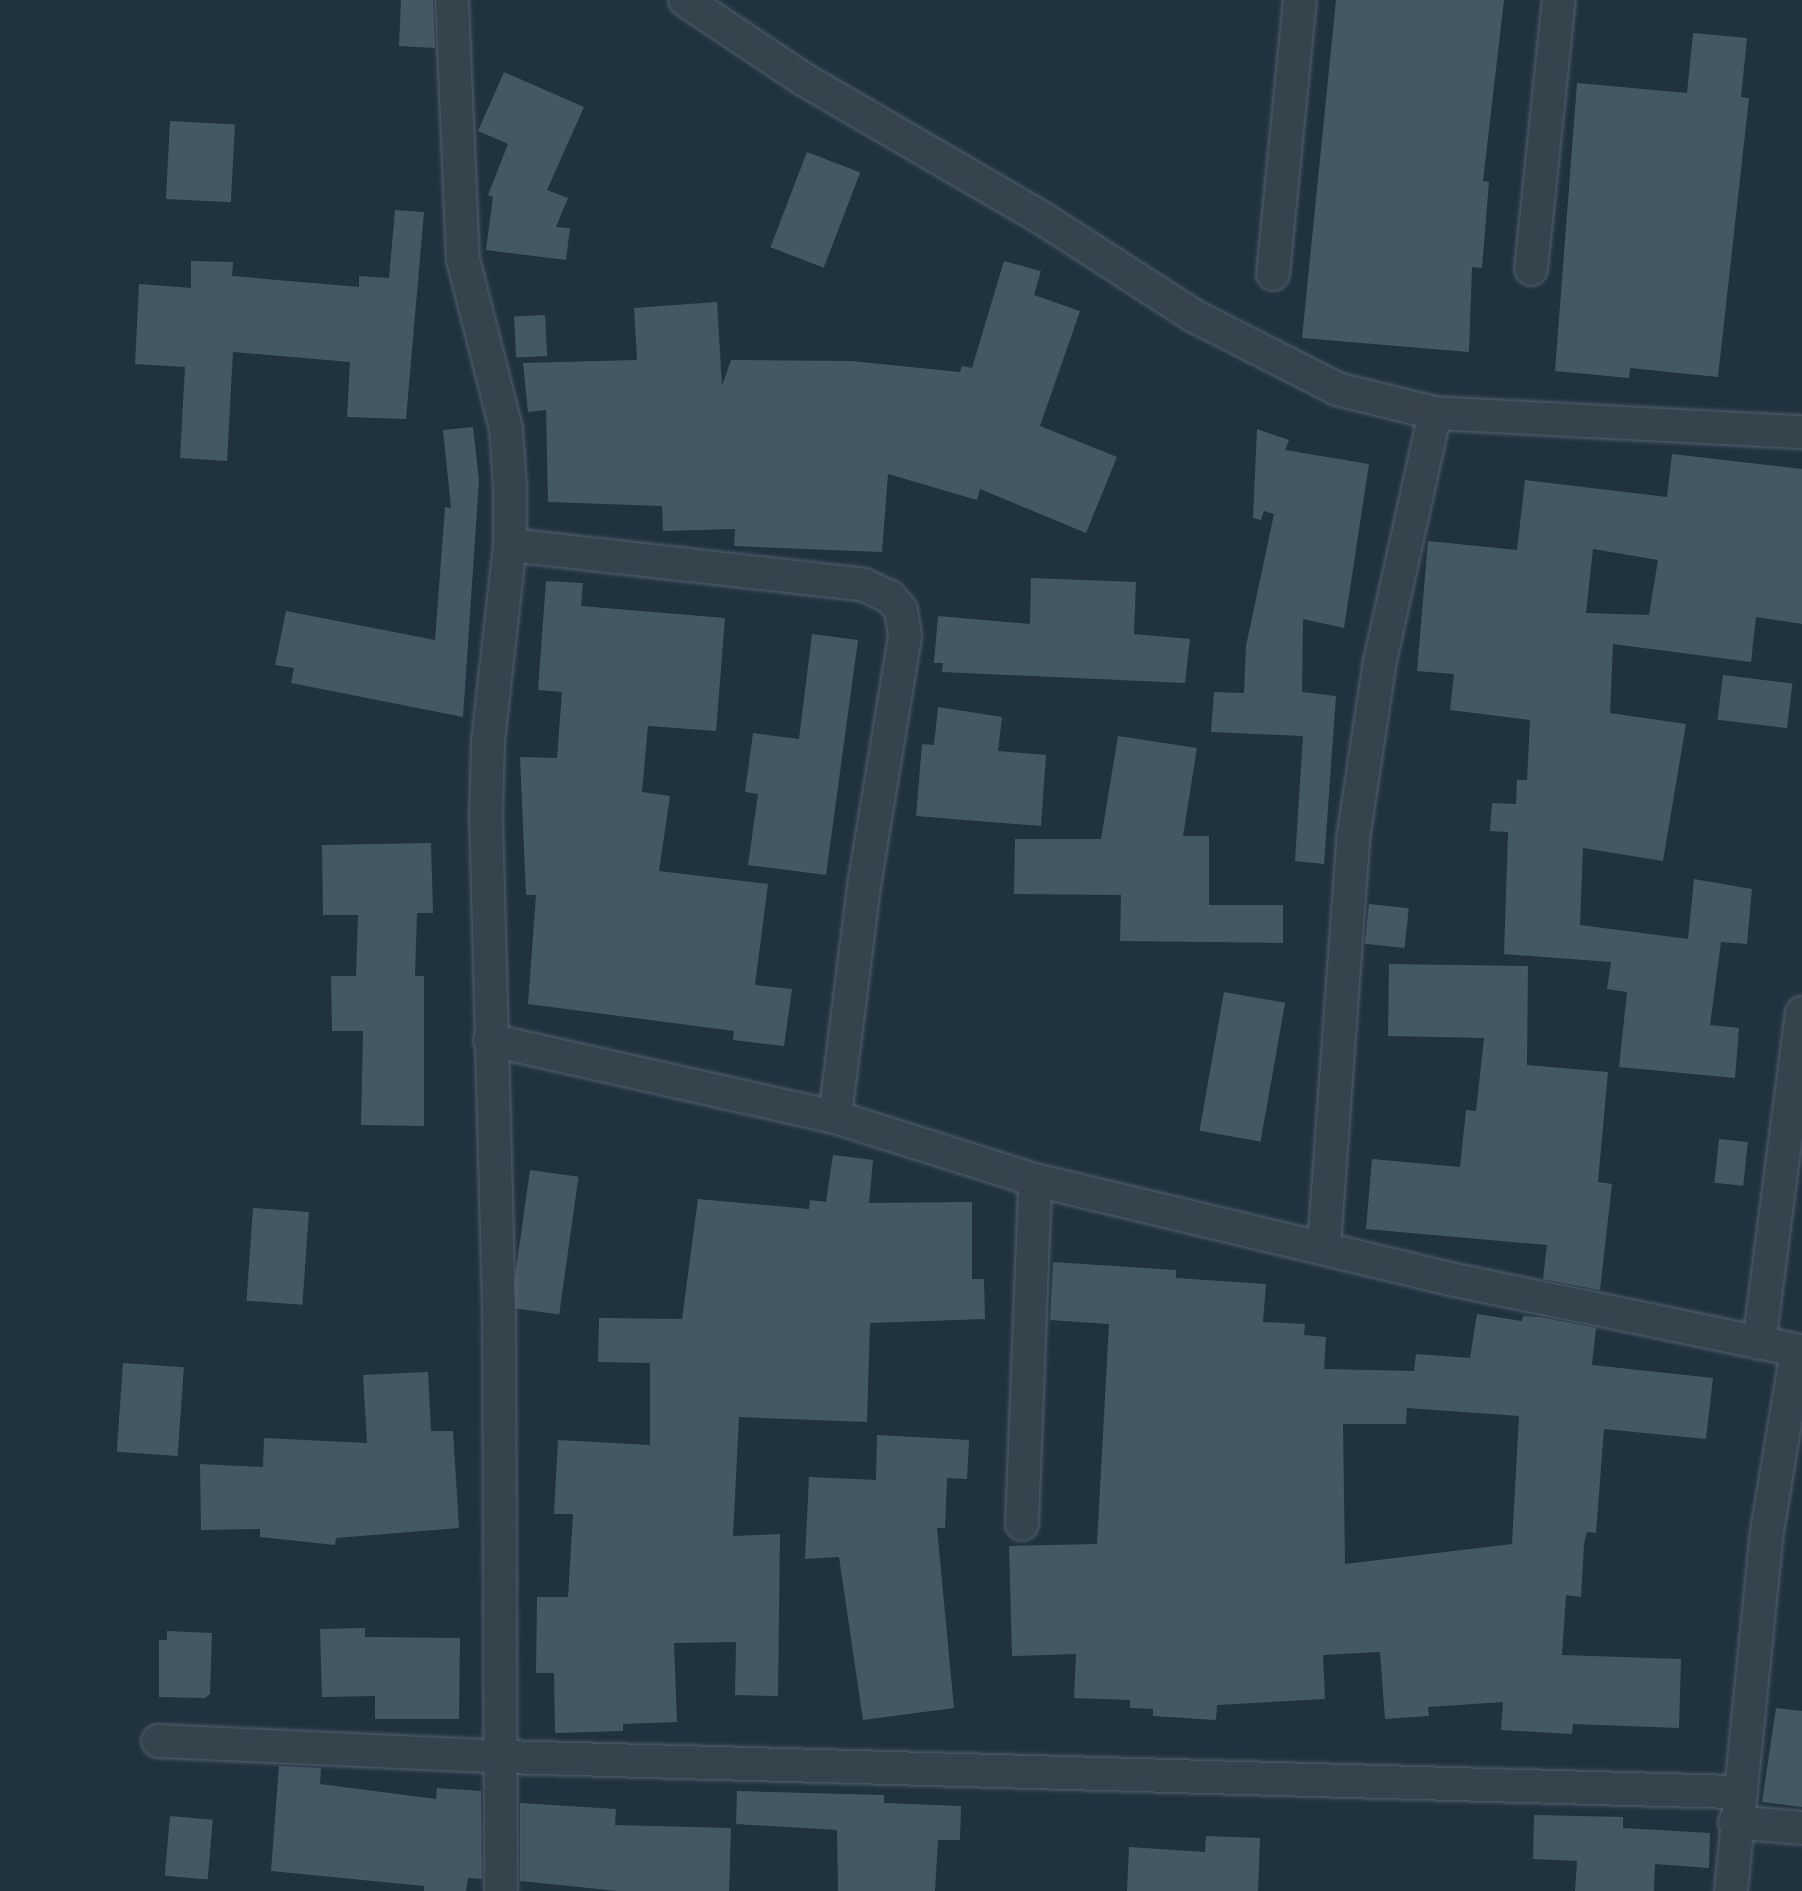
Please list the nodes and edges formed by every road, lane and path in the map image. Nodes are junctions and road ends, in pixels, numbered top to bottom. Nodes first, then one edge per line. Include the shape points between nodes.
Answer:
1 (452, 0) edge
2 (685, 0) edge
3 (1300, 0) edge
4 (1559, 0) edge
5 (1531, 269) dead end
6 (1273, 274) dead end
7 (1435, 413) junction
8 (1802, 432) edge
9 (510, 545) junction
10 (1802, 1013) edge
11 (490, 1040) junction
12 (835, 1117) junction
13 (1035, 1180) junction
14 (1324, 1247) junction
15 (1759, 1343) junction
16 (1799, 1351) edge
17 (1022, 1524) dead end
18 (158, 1741) dead end
19 (504, 1757) junction
20 (1736, 1807) junction
21 (1802, 1828) edge
22 (501, 1891) edge
23 (1731, 1891) edge

1 - 9 street via 463,259 506,429
2 - 7 street via 803,79 1042,218 1194,316 1337,389
3 - 6 street
4 - 5 street
7 - 8 street
7 - 14 street via 1380,661 1353,839
9 - 11 street via 488,741
9 - 12 street via 864,585 890,597 901,610 905,636 865,879
10 - 15 street
11 - 12 street
11 - 19 street
12 - 13 street
13 - 14 street
13 - 17 street
14 - 15 street
15 - 16 street
16 - 20 street via 1767,1532
18 - 19 street
19 - 20 street
19 - 22 street
20 - 21 street
20 - 23 street

